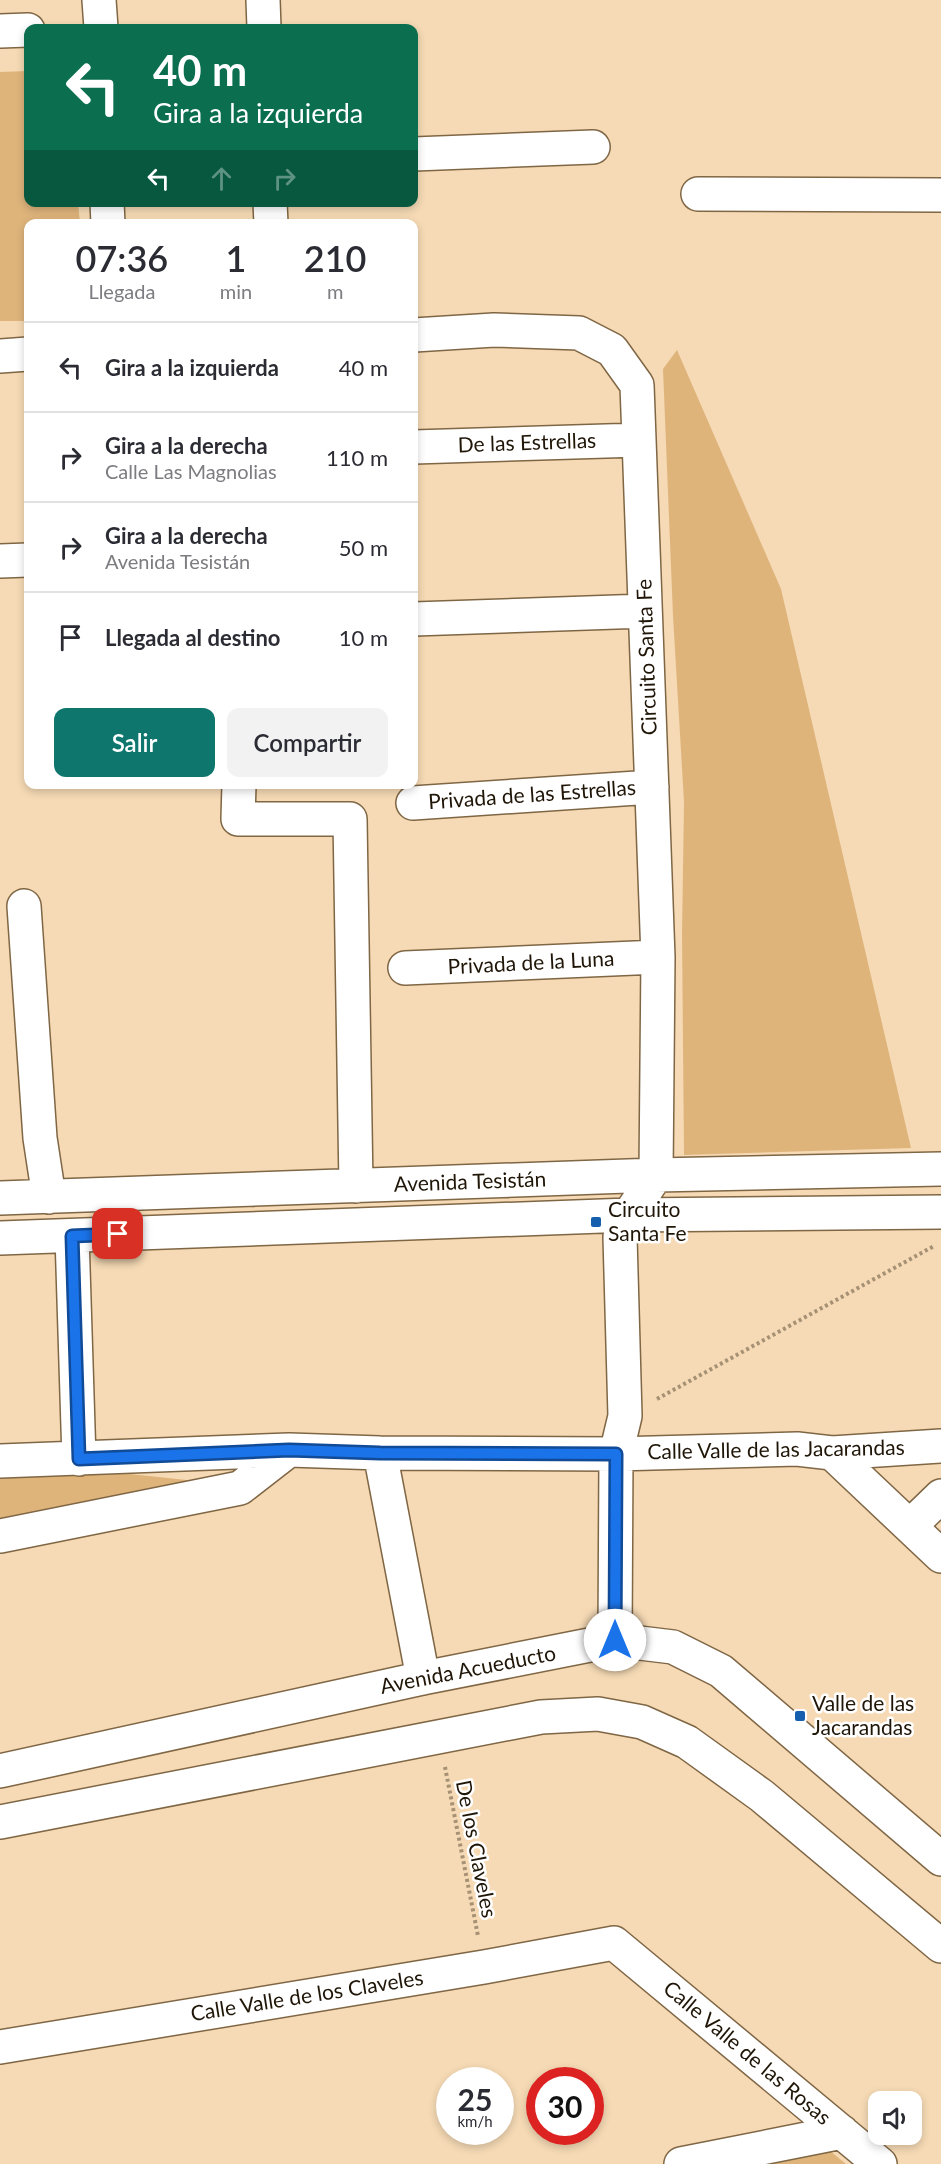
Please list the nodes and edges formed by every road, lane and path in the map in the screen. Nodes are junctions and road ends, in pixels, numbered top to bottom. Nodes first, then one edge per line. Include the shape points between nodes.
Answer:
1 (99, 0) edge
2 (263, 0) edge
3 (100, 24) edge
4 (264, 24) edge
5 (24, 30) edge
6 (0, 31) edge
7 (593, 147) dead end
8 (418, 154) edge
9 (698, 194) dead end
10 (941, 195) edge
11 (418, 335) edge
12 (24, 354) edge
13 (0, 356) edge
14 (639, 440) junction
15 (418, 447) edge
16 (24, 560) edge
17 (0, 561) edge
18 (645, 611) junction
19 (418, 619) edge
20 (652, 788) junction
21 (239, 789) edge
22 (413, 803) dead end
23 (24, 906) dead end
24 (658, 957) junction
25 (405, 968) dead end
26 (941, 1169) edge
27 (656, 1175) junction
28 (356, 1186) junction
29 (50, 1197) junction
30 (0, 1198) edge
31 (941, 1212) edge
32 (629, 1215) junction
33 (72, 1236) junction
34 (0, 1238) edge
35 (941, 1242) edge
36 (625, 1416) junction
37 (941, 1446) edge
38 (289, 1450) junction
39 (380, 1453) junction
40 (832, 1453) junction
41 (616, 1454) junction
42 (79, 1459) junction
43 (0, 1461) edge
44 (941, 1496) edge
45 (910, 1526) junction
46 (0, 1536) edge
47 (941, 1556) edge
48 (615, 1640) junction
49 (423, 1678) junction
50 (439, 1737) junction
51 (0, 1771) edge
52 (0, 1822) edge
53 (941, 1859) edge
54 (614, 1943) joint
55 (941, 1946) edge
56 (484, 1967) junction
57 (0, 2047) edge
58 (842, 2132) junction
59 (681, 2164) edge
60 (880, 2164) edge

1 - 3 street
2 - 4 street
5 - 6 street
7 - 8 street
9 - 10 street
11 - 14 street, Circuito Santa Fe via 494,330 579,333 612,350 637,385
12 - 13 street
14 - 15 street, De las Estrellas
14 - 18 street, Circuito Santa Fe
16 - 17 street
18 - 19 street
18 - 20 street, Circuito Santa Fe
20 - 22 street, Privada de las Estrellas
20 - 24 street, Circuito Santa Fe
21 - 28 street via 238,819 350,819
23 - 29 street via 40,1138
24 - 25 street, Privada de la Luna
24 - 27 street, Circuito Santa Fe
26 - 27 street, Avenida Tesistán
27 - 28 street, Avenida Tesistán
27 - 32 street
28 - 29 street, Avenida Tesistán
29 - 30 street, Avenida Tesistán
31 - 32 street, Avenida Tesistán
32 - 33 street, Avenida Tesistán
32 - 36 street via 620,1237
33 - 34 street, Avenida Tesistán
33 - 42 street
35 - 36 path
36 - 41 street
37 - 40 street, Calle Valle de las Jacarandas
38 - 39 street, Calle Valle de las Jacarandas
38 - 42 street, Calle Valle de las Jacarandas
38 - 46 street via 240,1488
39 - 41 street, Calle Valle de las Jacarandas
39 - 49 street
40 - 41 street, Calle Valle de las Jacarandas via 797,1449
40 - 45 street
41 - 48 street
42 - 43 street, Calle Valle de las Jacarandas
44 - 45 street
45 - 47 street
48 - 49 street, Avenida Acueducto
48 - 53 street, Avenida Acueducto via 673,1647 722,1671
49 - 51 street, Avenida Acueducto
50 - 52 street
50 - 55 street via 541,1717 598,1714 642,1722 687,1742 762,1796
50 - 56 path, De los Claveles
54 - 56 street, Calle Valle de los Claveles
54 - 58 street, Calle Valle de las Rosas
56 - 57 street, Calle Valle de los Claveles
58 - 59 street
58 - 60 street, Calle Valle de las Rosas

